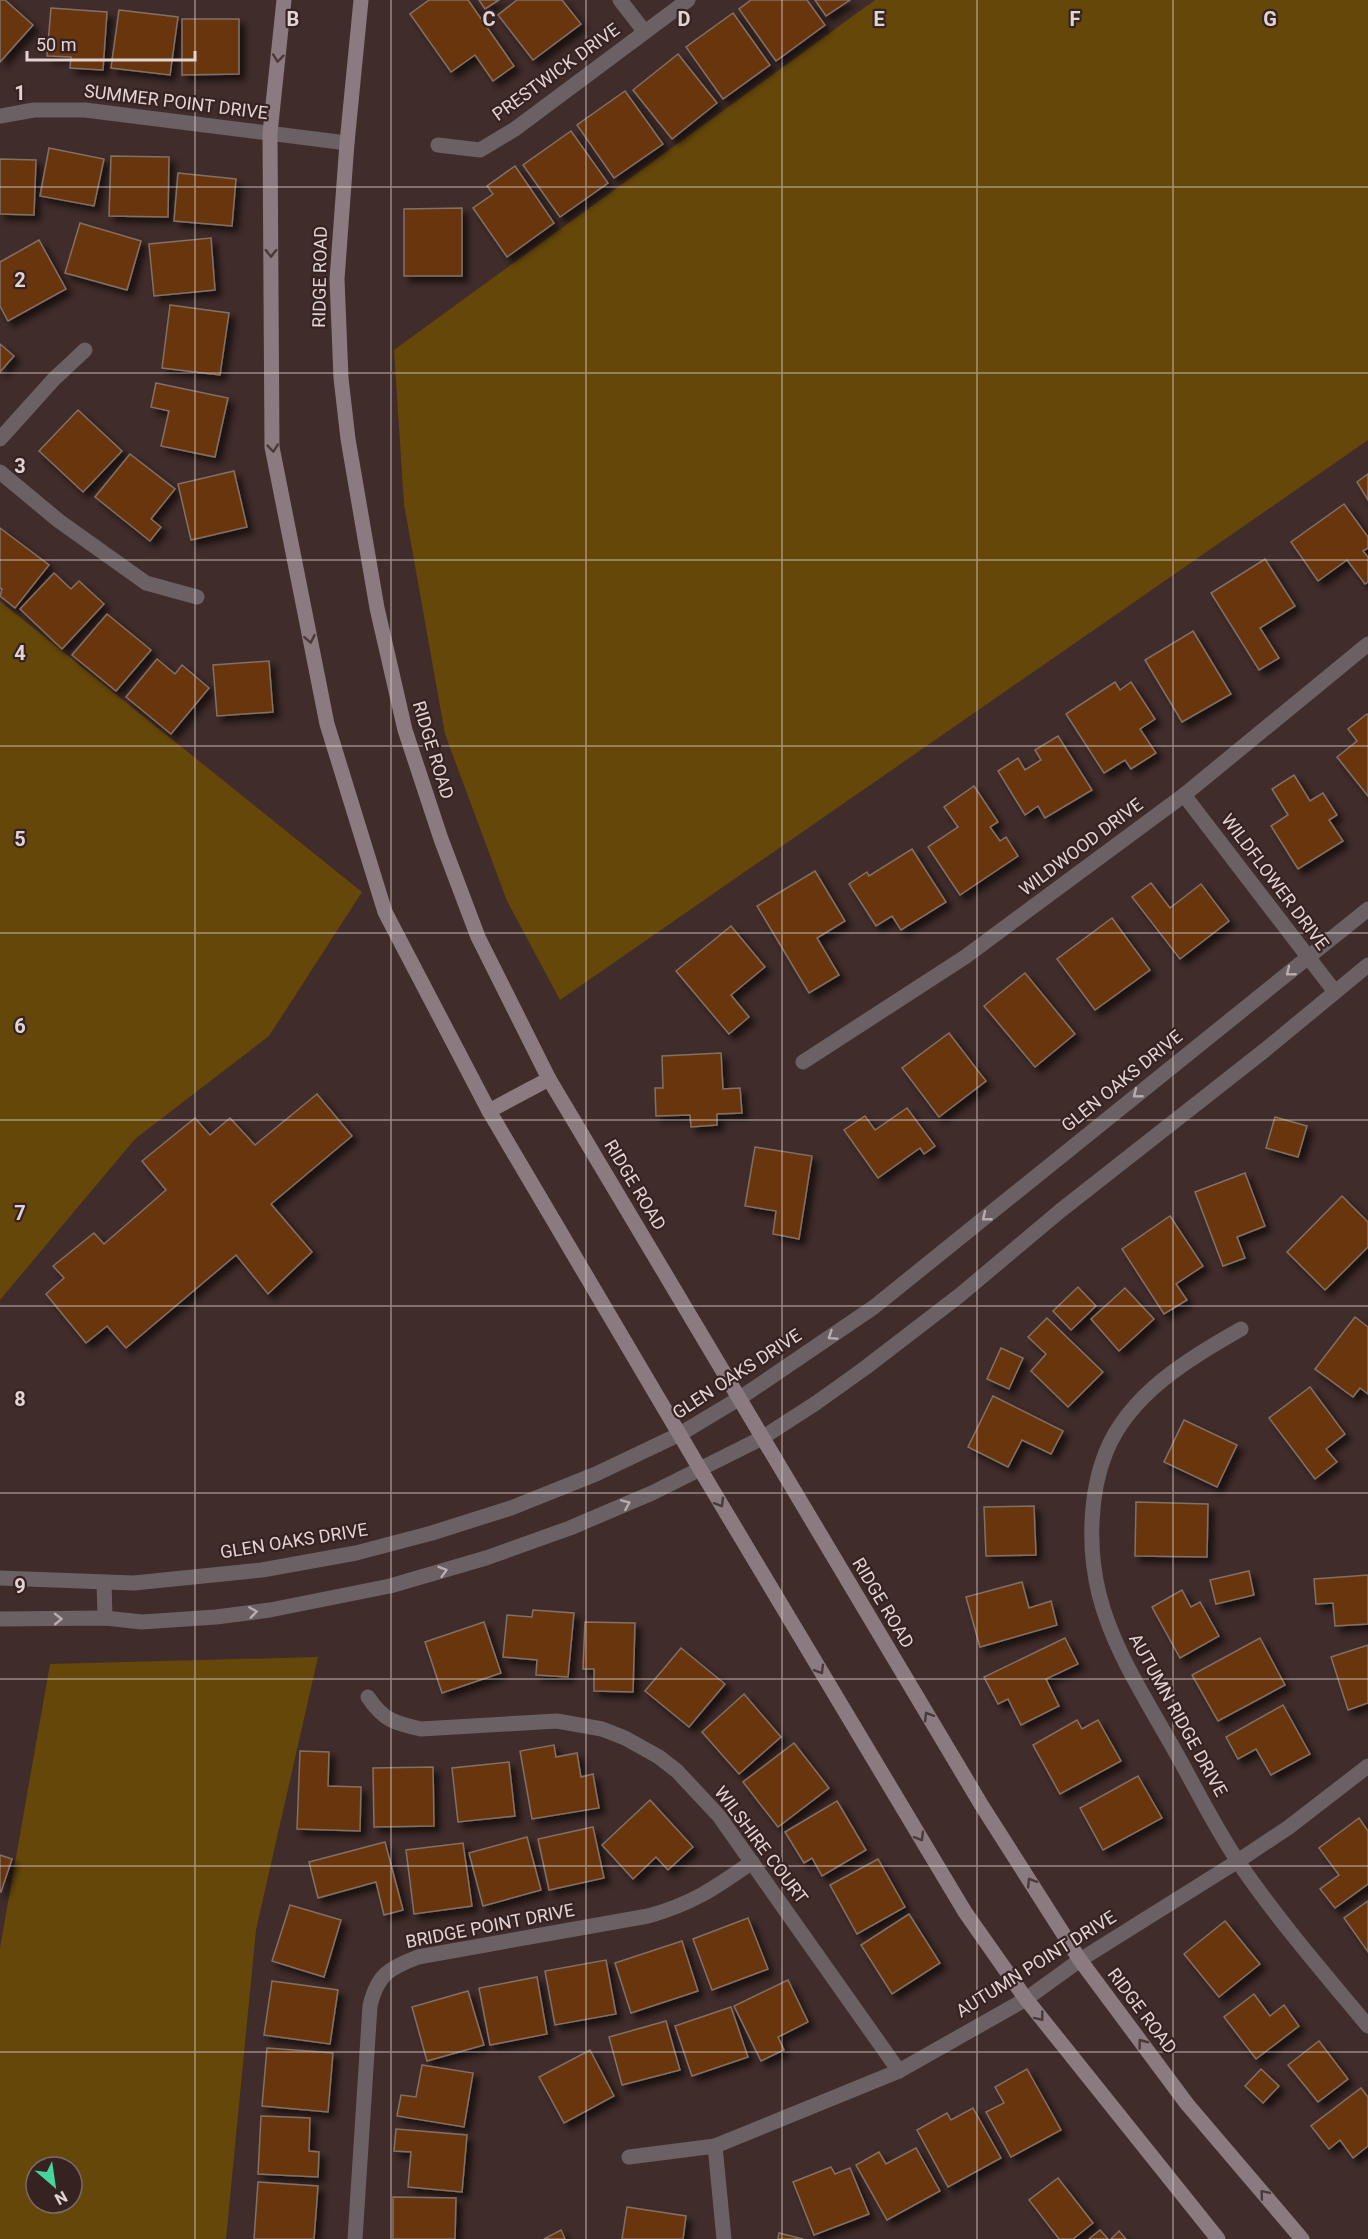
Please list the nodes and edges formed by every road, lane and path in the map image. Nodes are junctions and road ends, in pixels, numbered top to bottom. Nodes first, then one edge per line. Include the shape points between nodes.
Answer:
1 (284, 0) edge
2 (361, 0) edge
3 (620, 0) edge
4 (688, 0) edge
5 (644, 31) junction
6 (0, 116) edge
7 (270, 133) junction
8 (347, 143) junction
9 (438, 145) dead end
10 (86, 350) dead end
11 (0, 439) edge
12 (0, 472) edge
13 (197, 597) dead end
14 (1368, 644) edge
15 (1184, 795) junction
16 (1368, 909) edge
17 (1307, 958) junction
18 (1368, 965) edge
19 (1335, 992) junction
20 (802, 1062) dead end
21 (549, 1079) junction
22 (489, 1111) junction
23 (1241, 1329) dead end
24 (740, 1398) junction
25 (680, 1434) junction
26 (762, 1438) junction
27 (700, 1469) junction
28 (0, 1578) edge
29 (104, 1582) junction
30 (105, 1618) junction
31 (0, 1619) edge
32 (368, 1697) dead end
33 (1368, 1766) edge
34 (752, 1862) junction
35 (1238, 1862) junction
36 (1080, 1960) junction
37 (1026, 1998) junction
38 (1368, 2026) edge
39 (899, 2071) junction
40 (715, 2146) junction
41 (629, 2157) dead end
42 (355, 2239) edge
43 (724, 2239) edge
44 (1218, 2239) edge
45 (1302, 2239) edge

1 -> 7 main road
2 - 8 main road, RIDGE ROAD
3 - 5 street
4 - 5 street, PRESTWICK DRIVE
5 - 9 street, PRESTWICK DRIVE via 515,129 480,150
6 - 7 street, SUMMER POINT DRIVE via 34,110 85,110
7 - 8 street, SUMMER POINT DRIVE
7 -> 22 main road via 272,447 327,724 385,912
8 - 21 main road, RIDGE ROAD via 337,279 341,378 348,439 390,673 441,839 478,937
10 - 11 street
12 - 13 street via 146,584
14 - 15 street, WILDWOOD DRIVE
15 - 17 street, WILDFLOWER DRIVE
15 - 20 street, WILDWOOD DRIVE via 965,957
16 - 17 street, GLEN OAKS DRIVE
17 - 19 street, WILDFLOWER DRIVE
17 -> 24 street, GLEN OAKS DRIVE via 873,1307
18 - 19 street
19 - 26 street via 960,1295
21 - 22 main road
21 - 24 main road, RIDGE ROAD
22 - 25 main road
23 - 35 street, AUTUMN RIDGE DRIVE via 1156,1384 1123,1421 1099,1474 1092,1524 1094,1567 1108,1626 1127,1668
24 - 25 street, GLEN OAKS DRIVE
24 - 26 main road, RIDGE ROAD
25 - 27 main road
25 - 29 street, GLEN OAKS DRIVE via 512,1508 356,1553 262,1569 134,1583
26 - 27 street
36 -> 26 main road, RIDGE ROAD via 982,1806
30 -> 27 street via 142,1622 216,1617 390,1586 570,1528
27 -> 37 main road via 965,1911
28 - 29 street, GLEN OAKS DRIVE
29 - 30 street
31 -> 30 street
32 - 34 street, WILSHIRE COURT via 385,1718 421,1729 557,1721 602,1729 625,1738 659,1756 677,1771 719,1816
33 - 35 street, AUTUMN POINT DRIVE
34 - 39 street, WILSHIRE COURT
34 - 42 street, BRIDGE POINT DRIVE via 696,1899 671,1909 418,1957 394,1966 381,1978 370,2006
35 - 36 street, AUTUMN POINT DRIVE
35 - 38 street, AUTUMN RIDGE DRIVE
36 - 37 street, AUTUMN POINT DRIVE
45 -> 36 main road, RIDGE ROAD via 1187,2104
37 - 39 street, AUTUMN POINT DRIVE
37 -> 44 main road
39 - 40 street, AUTUMN POINT DRIVE
40 - 41 street, AUTUMN POINT DRIVE
40 - 43 street

